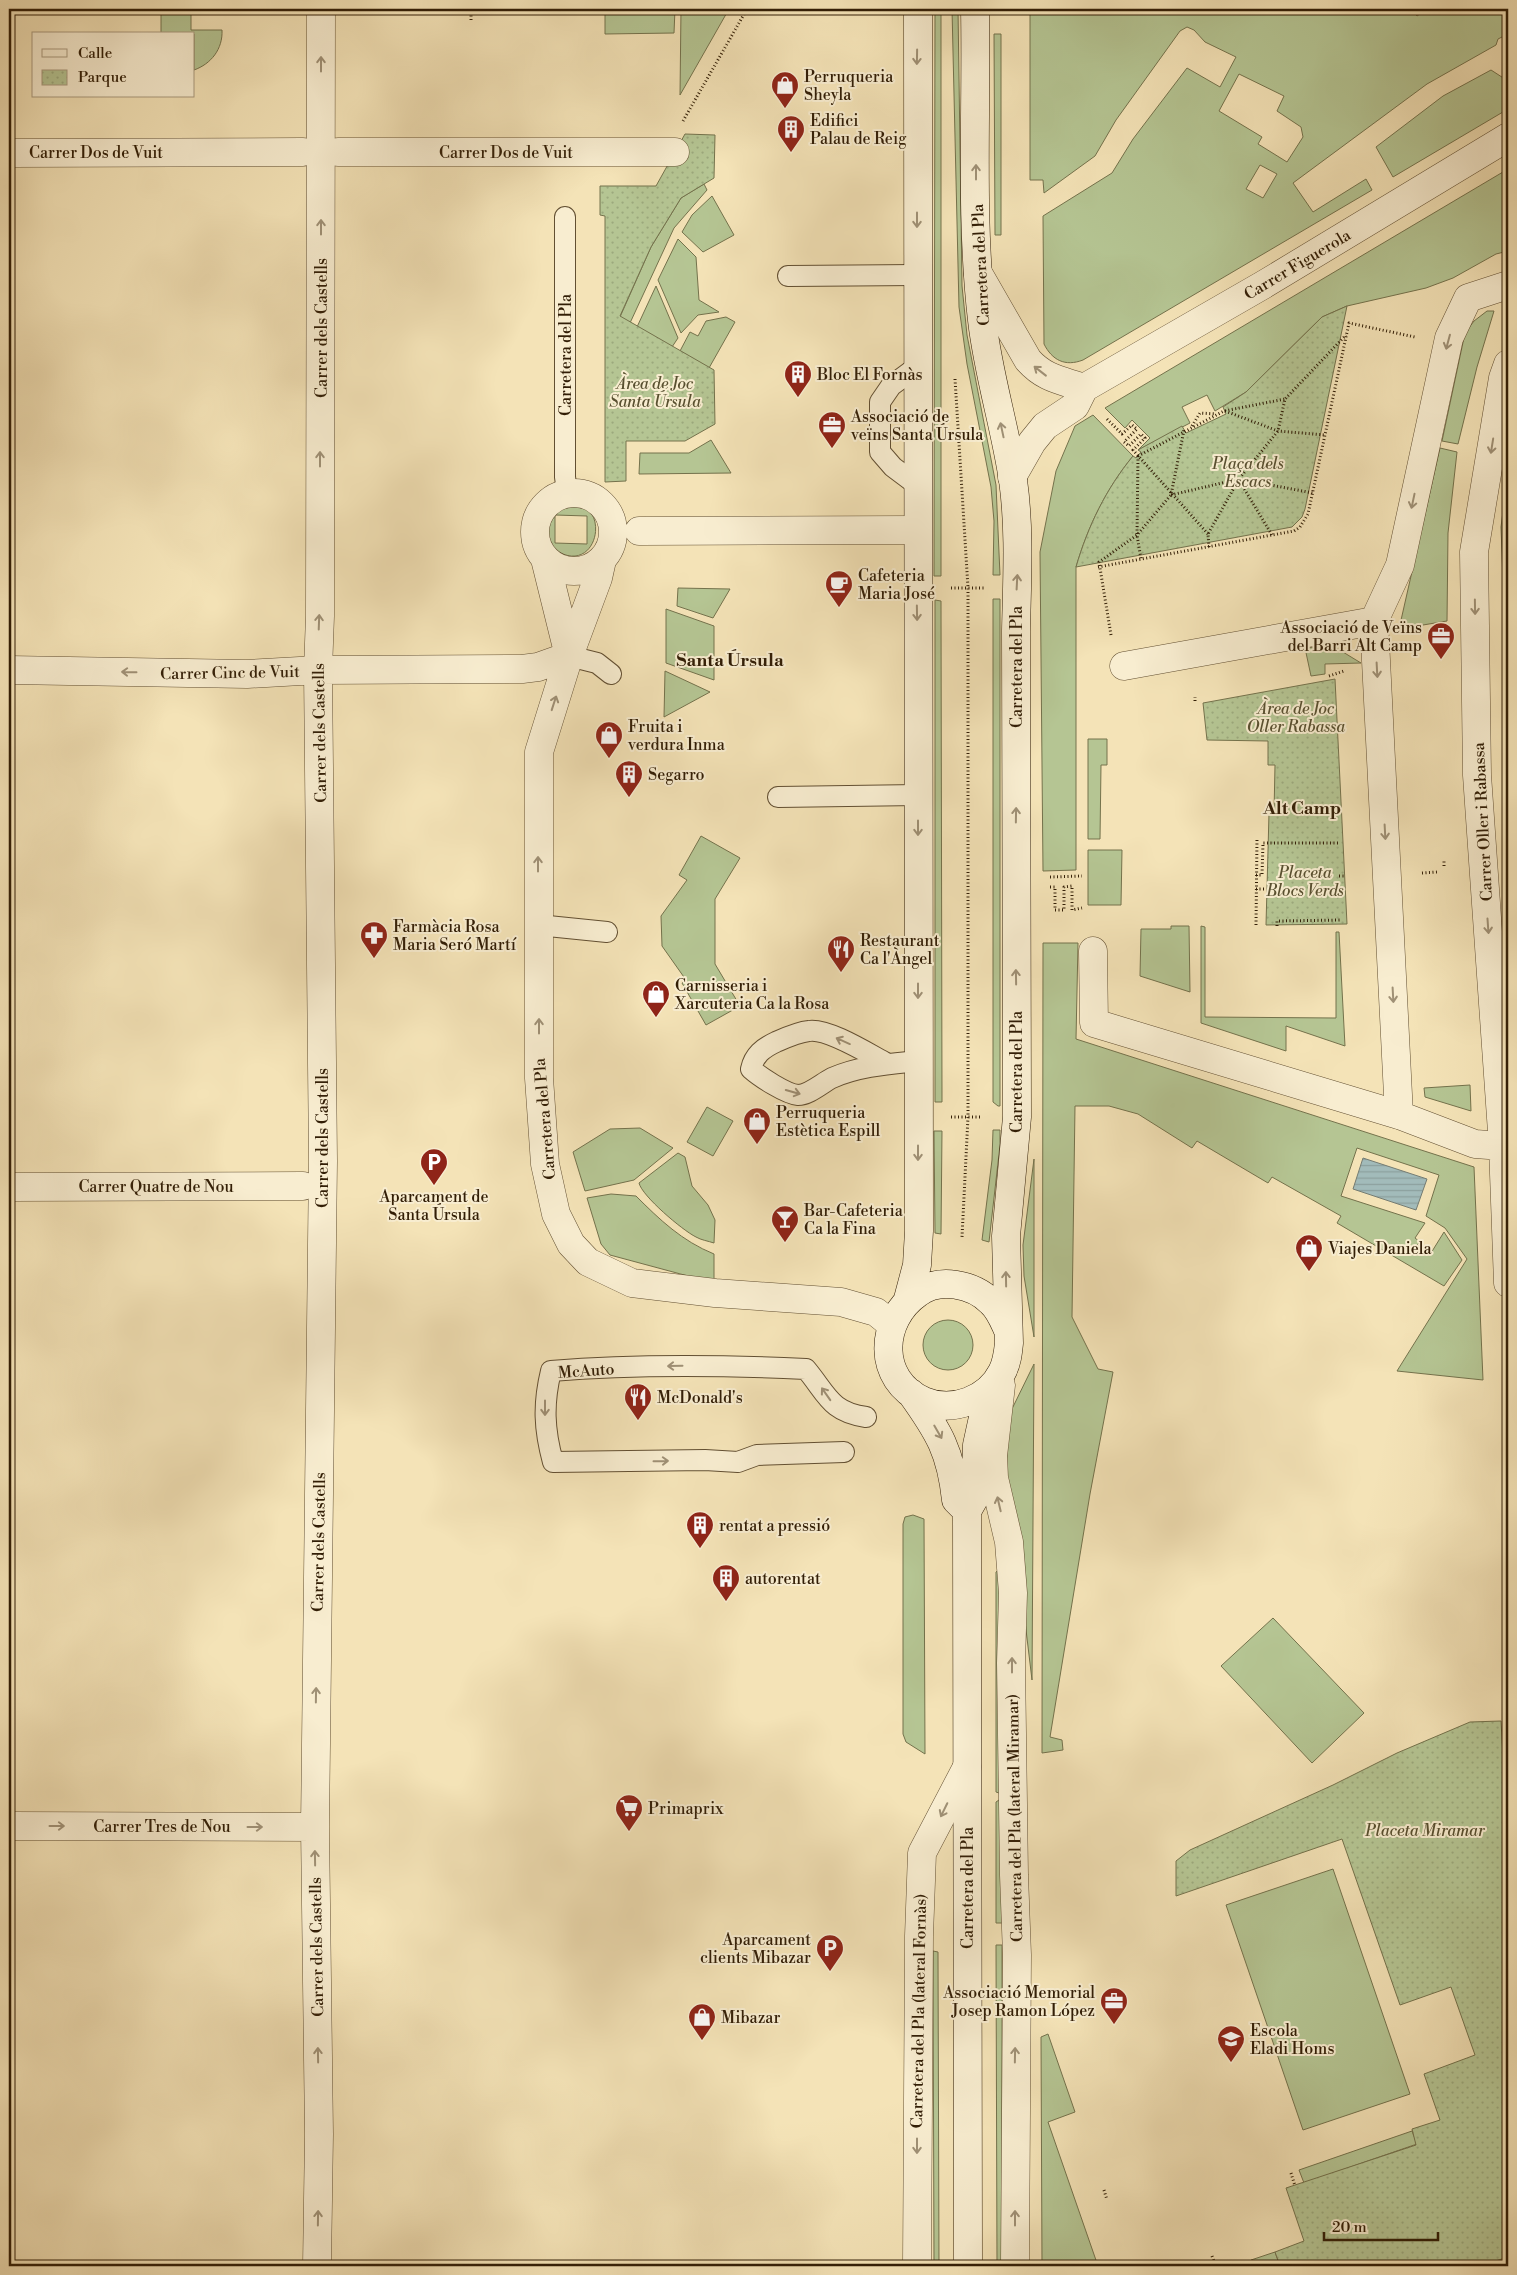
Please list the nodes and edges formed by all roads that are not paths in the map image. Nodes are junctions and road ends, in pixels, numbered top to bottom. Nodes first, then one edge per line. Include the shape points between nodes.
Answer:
1 (321, 9) edge
2 (918, 9) edge
3 (975, 9) edge
4 (1508, 137) edge
5 (303, 152) dead end
6 (338, 152) dead end
7 (665, 152) road end
8 (9, 153) edge
9 (565, 217) dead end
10 (978, 273) junction
11 (917, 275) junction
12 (788, 276) dead end
13 (1508, 285) edge
14 (1508, 364) edge
15 (918, 366) junction
16 (1084, 388) junction
17 (1012, 478) junction
18 (917, 484) junction
19 (568, 492) junction
20 (602, 504) junction
21 (917, 530) junction
22 (639, 531) junction
23 (605, 555) junction
24 (545, 559) junction
25 (1374, 621) junction
26 (569, 656) junction
27 (1118, 656) road end
28 (9, 670) edge
29 (318, 670) junction
30 (611, 674) dead end
31 (918, 795) junction
32 (778, 797) dead end
33 (538, 925) junction
34 (607, 932) dead end
35 (1093, 951) dead end
36 (918, 1061) junction
37 (886, 1064) junction
38 (1399, 1115) junction
39 (1502, 1146) junction
40 (303, 1186) dead end
41 (9, 1187) edge
42 (1508, 1283) edge
43 (908, 1299) junction
44 (891, 1324) junction
45 (1007, 1328) junction
46 (998, 1379) junction
47 (911, 1392) junction
48 (866, 1417) dead end
49 (844, 1452) dead end
50 (967, 1511) junction
51 (967, 1766) junction
52 (9, 1826) edge
53 (314, 1827) junction
54 (317, 2266) edge
55 (916, 2266) edge
56 (968, 2266) edge
57 (1015, 2266) edge

29 -> 1 street, Carrer dels Castells
2 -> 11 street, Carretera del Pla
10 -> 3 street, Carretera del Pla
4 - 16 street, Carrer Figuerola via 1263,285
5 - 8 street, Carrer Dos de Vuit
6 - 7 street, Carrer Dos de Vuit
9 - 19 lane, Carretera del Pla via 565,477
16 -> 10 street via 1051,379 1039,372 1018,346
17 -> 10 street, Carretera del Pla via 987,351
11 - 12 lane
11 - 15 street, Carretera del Pla
13 -> 25 street via 1468,298 1449,338 1400,565
14 -> 39 street, Carrer Oller i Rabassa via 1474,552 1477,775
15 - 18 street, Carretera del Pla
15 - 18 lane via 891,386 880,402 880,452 892,467
16 - 17 street, Carrer Figuerola via 1075,406 1045,426 1036,437
45 -> 17 street, Carretera del Pla via 1006,1236 1015,1154 1017,1034 1018,562
18 - 21 street, Carretera del Pla
19 - 20 street via 592,496
19 - 24 street via 545,503 534,525 534,538
20 - 22 street
20 - 23 street via 613,526 613,538
21 - 22 street
21 -> 31 street, Carretera del Pla
22 - 23 street
23 - 24 street via 591,567 567,571
23 - 26 street, Carretera del Pla
24 - 26 street
25 - 27 street
25 -> 38 street
26 - 29 street, Carrer Cinc de Vuit via 522,669
26 - 30 lane via 597,663
33 -> 26 street, Carretera del Pla via 539,752
29 -> 28 street, Carrer Cinc de Vuit via 247,674
53 -> 29 street, Carrer dels Castells via 323,1161
31 - 32 lane
31 -> 36 street, Carretera del Pla
33 - 34 lane
44 -> 33 street, Carretera del Pla via 876,1312 841,1302 632,1283 588,1262 571,1244 556,1214 545,1164 539,1078
35 - 38 street via 1094,1023
36 - 37 lane
36 -> 43 street, Carretera del Pla via 919,1231 917,1265
37 -> 37 lane via 841,1039 810,1030 765,1048 753,1059 751,1069 761,1078 796,1095 833,1078
38 - 39 street via 1475,1144
39 - 42 street, Carrer Oller i Rabassa
40 - 41 street, Carrer Quatre de Nou
43 - 44 street, Carretera del Pla
43 - 45 street, Carretera del Pla via 935,1285 966,1287 992,1302
44 - 47 street, Carretera del Pla via 888,1354 892,1369
45 - 46 street, Carretera del Pla via 1007,1358
46 - 47 street, Carretera del Pla via 982,1395 953,1405 924,1401
46 - 50 street via 982,1422 977,1445 975,1497
57 -> 46 street, Carretera del Pla (lateral Miramar) via 1017,1956 1013,1593 1009,1542 998,1498 993,1456
47 -> 50 street via 944,1442 954,1477 956,1500
48 -> 49 lane, McAuto via 848,1414 833,1404 806,1369 692,1365 551,1371 545,1395 545,1434 552,1462 738,1462 757,1455
50 - 51 street, Carretera del Pla
51 -> 55 street, Carretera del Pla (lateral Fornàs) via 922,1853
51 - 56 street, Carretera del Pla
52 -> 53 street, Carrer Tres de Nou
54 -> 53 street, Carrer dels Castells via 319,2134

